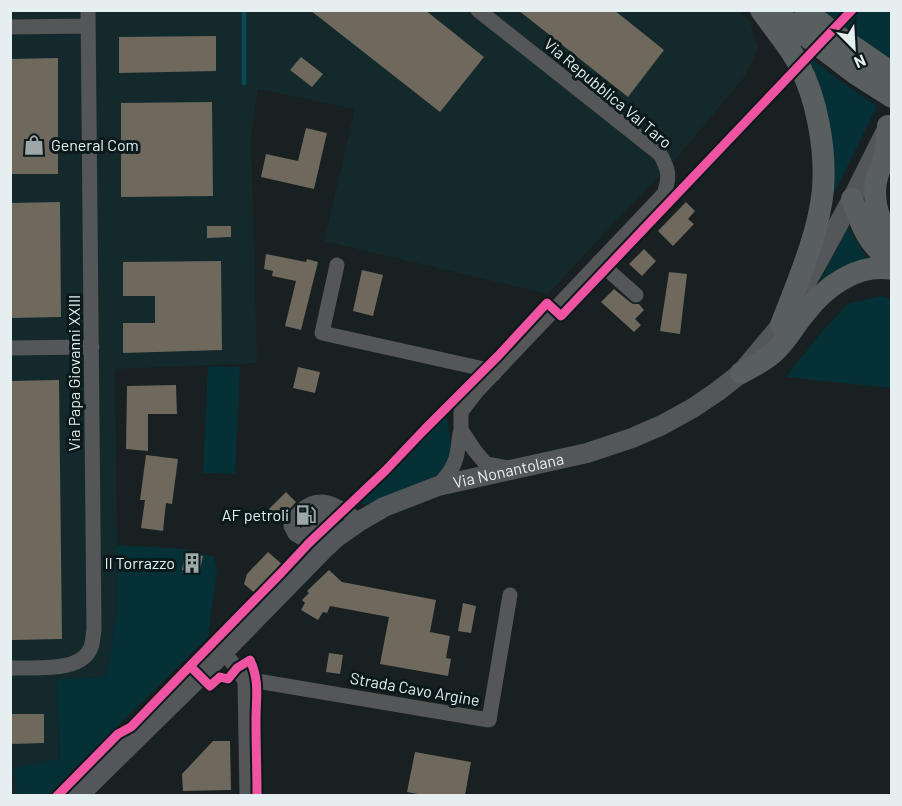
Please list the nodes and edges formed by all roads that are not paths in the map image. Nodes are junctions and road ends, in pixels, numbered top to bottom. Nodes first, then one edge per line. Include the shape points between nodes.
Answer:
1 (478, 10) edge
2 (760, 10) edge
3 (772, 10) edge
4 (805, 10) edge
5 (88, 18) edge
6 (10, 27) edge
7 (891, 73) edge
8 (891, 97) edge
9 (890, 123) edge
10 (852, 199) junction
11 (891, 244) edge
12 (599, 262) junction
13 (891, 264) edge
14 (337, 265) dead end
15 (891, 269) edge
16 (636, 295) dead end
17 (781, 325) junction
18 (92, 346) junction
19 (10, 348) edge
20 (741, 373) junction
21 (494, 374) junction
22 (461, 430) junction
23 (514, 468) junction
24 (438, 486) junction
25 (360, 521) junction
26 (323, 550) junction
27 (510, 595) dead end
28 (223, 652) junction
29 (10, 668) edge
30 (245, 681) junction
31 (78, 795) edge
32 (247, 795) edge

1 - 12 street, Via Repubblica Val Taro via 660,154 667,167 669,182 664,194
2 - 17 highway via 798,63 811,96 823,159 818,215
3 - 8 highway
4 - 7 highway
5 - 6 street
5 - 18 street, Via Papa Giovanni XXIII
9 - 10 main road, Via Nonantolana
9 - 11 highway via 876,193 877,212
10 - 13 highway via 869,240
10 - 17 main road, Via Nonantolana
12 - 16 street
12 - 21 street, Via Repubblica Val Taro
14 - 21 street via 322,333
15 - 20 highway via 865,270 845,278 819,297 772,354
17 - 20 main road, Via Nonantolana
18 - 19 street
18 - 29 street, Via Papa Giovanni XXIII via 92,646 84,658 72,664
20 - 23 main road, Via Nonantolana via 693,408 632,438 587,453
21 - 22 street, Via Repubblica Val Taro via 461,412
22 - 23 street via 486,464
22 - 24 street, Via Repubblica Val Taro via 456,460
23 - 24 main road, Via Nonantolana
24 - 25 main road, Via Nonantolana
25 - 26 main road, Via Nonantolana
25 - 26 street via 329,503 307,505 291,526 295,534
26 - 28 main road, Via Nonantolana
27 - 30 street, Strada Cavo Argine via 489,720
28 - 30 street
28 - 31 main road, Via Nonantolana
30 - 32 street

